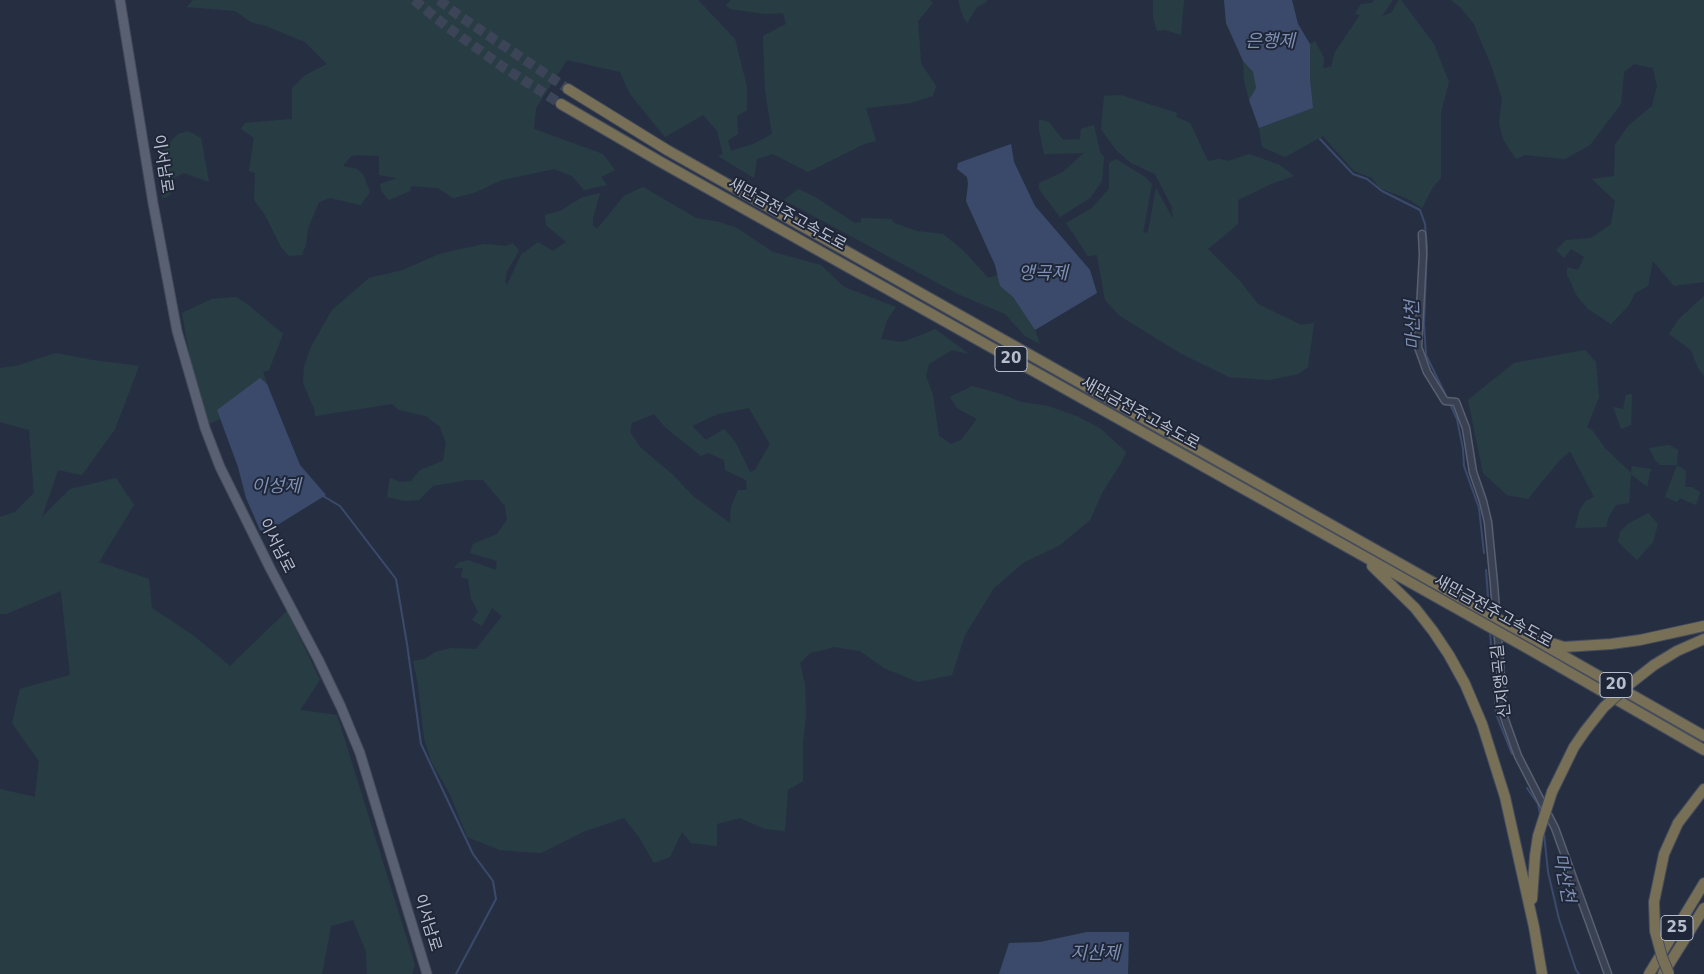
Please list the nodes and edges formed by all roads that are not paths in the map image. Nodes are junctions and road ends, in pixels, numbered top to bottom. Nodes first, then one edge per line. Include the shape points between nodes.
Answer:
1 (120, 0) edge
2 (568, 89) tunnel mouth
3 (560, 104) tunnel mouth
4 (1422, 234) dead end
5 (1361, 555) junction
6 (1704, 626) edge
7 (1534, 639) junction
8 (1704, 639) edge
9 (1701, 734) edge
10 (1704, 750) edge
11 (1704, 788) edge
12 (1704, 877) edge
13 (1704, 883) edge
14 (1690, 906) junction
15 (1704, 908) edge
16 (1704, 913) edge
17 (1534, 927) junction
18 (1690, 931) junction
19 (427, 974) edge
20 (1542, 974) edge
21 (1608, 974) edge
22 (1649, 974) edge
23 (1663, 974) edge
24 (1669, 974) edge

1 - 19 main road, 이서남로 via 177,331 205,428 220,468 318,660 356,745
2 - 7 highway, 새만금전주고속도로 / 20, bridge via 667,150
3 - 5 highway, 새만금전주고속도로 / 20
4 - 21 street, 신지앵곡길 via 1418,347 1427,372 1444,401 1456,402 1466,428 1473,472 1488,522 1504,717 1518,756 1555,828
5 - 10 highway, 새만금전주고속도로 / 20, bridge
5 - 17 highway via 1415,608 1449,655 1465,684 1494,757
6 - 7 highway via 1611,644 1564,647
7 - 9 highway, 새만금전주고속도로 / 20
8 - 17 highway, bridge via 1677,651 1631,683 1604,707 1574,747 1552,792 1538,836 1532,892
11 - 24 highway, bridge via 1678,823 1664,854 1654,902 1655,931
12 - 14 highway
13 - 14 highway, 25
14 - 22 highway, 25
15 - 18 highway, 25
16 - 18 highway
17 - 20 highway
18 - 23 highway, 25

